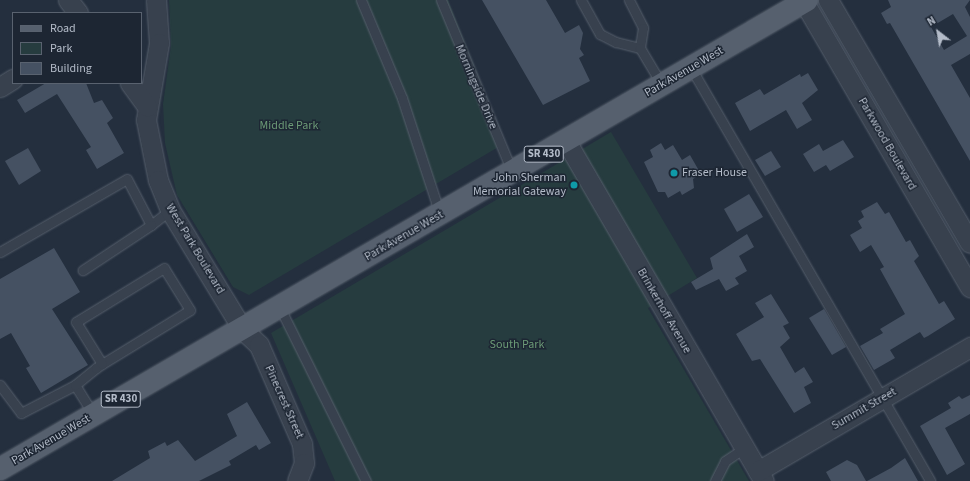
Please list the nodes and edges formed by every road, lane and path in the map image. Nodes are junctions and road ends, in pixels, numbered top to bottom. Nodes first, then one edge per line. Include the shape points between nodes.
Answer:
1 (68, 0) edge
2 (156, 0) edge
3 (361, 0) edge
4 (441, 0) edge
5 (581, 0) edge
6 (629, 0) edge
7 (828, 0) edge
8 (806, 1) edge
9 (77, 12) edge
10 (159, 43) junction
11 (640, 48) junction
12 (142, 59) edge
13 (691, 68) junction
14 (12, 80) edge
15 (131, 84) edge
16 (662, 85) junction
17 (0, 87) edge
18 (147, 106) junction
19 (566, 141) junction
20 (513, 172) junction
21 (170, 210) junction
22 (441, 215) junction
23 (151, 225) junction
24 (970, 244) edge
25 (0, 252) edge
26 (82, 270) dead end
27 (970, 287) edge
28 (280, 308) junction
29 (243, 330) junction
30 (970, 347) edge
31 (102, 364) junction
32 (0, 385) edge
33 (75, 385) junction
34 (882, 399) junction
35 (94, 415) junction
36 (744, 448) junction
37 (2, 465) edge
38 (761, 476) edge
39 (297, 481) edge
40 (366, 481) edge
41 (715, 481) edge
42 (930, 481) edge

1 - 9 street
2 - 10 street, West Park Boulevard
3 - 22 lane via 400,91
4 - 20 lane, Morningside Drive
5 - 11 lane via 600,34 616,42
6 - 11 lane via 643,28
7 - 24 street
8 - 13 main road, Park Avenue West / SR 430
8 - 27 street, Parkwood Boulevard
10 - 12 street
10 - 18 street, West Park Boulevard
11 - 16 lane
13 - 16 main road, Park Avenue West / SR 430
13 - 34 lane
14 - 17 street
15 - 18 street
16 - 19 main road, Park Avenue West / SR 430
18 - 21 street, West Park Boulevard via 149,140
19 - 20 main road, Park Avenue West / SR 430
19 - 36 street, Brinkerhoff Avenue
20 - 22 main road, Park Avenue West / SR 430
21 - 23 lane
21 - 29 street, West Park Boulevard
22 - 28 main road, Park Avenue West / SR 430
23 - 25 lane via 127,179
23 - 26 lane
28 - 29 main road, Park Avenue West / SR 430
28 - 40 lane
29 - 35 main road, Park Avenue West / SR 430
29 - 39 street, Pinecrest Street via 258,346 300,436 304,463
30 - 34 street, Summit Street
31 - 31 lane via 190,310 164,268 76,322
31 - 33 lane
32 - 33 lane via 20,414
33 - 35 lane
34 - 38 street, Summit Street
34 - 42 lane
35 - 37 main road, Park Avenue West / SR 430
36 - 38 street, Brinkerhoff Avenue
36 - 41 lane via 725,462

